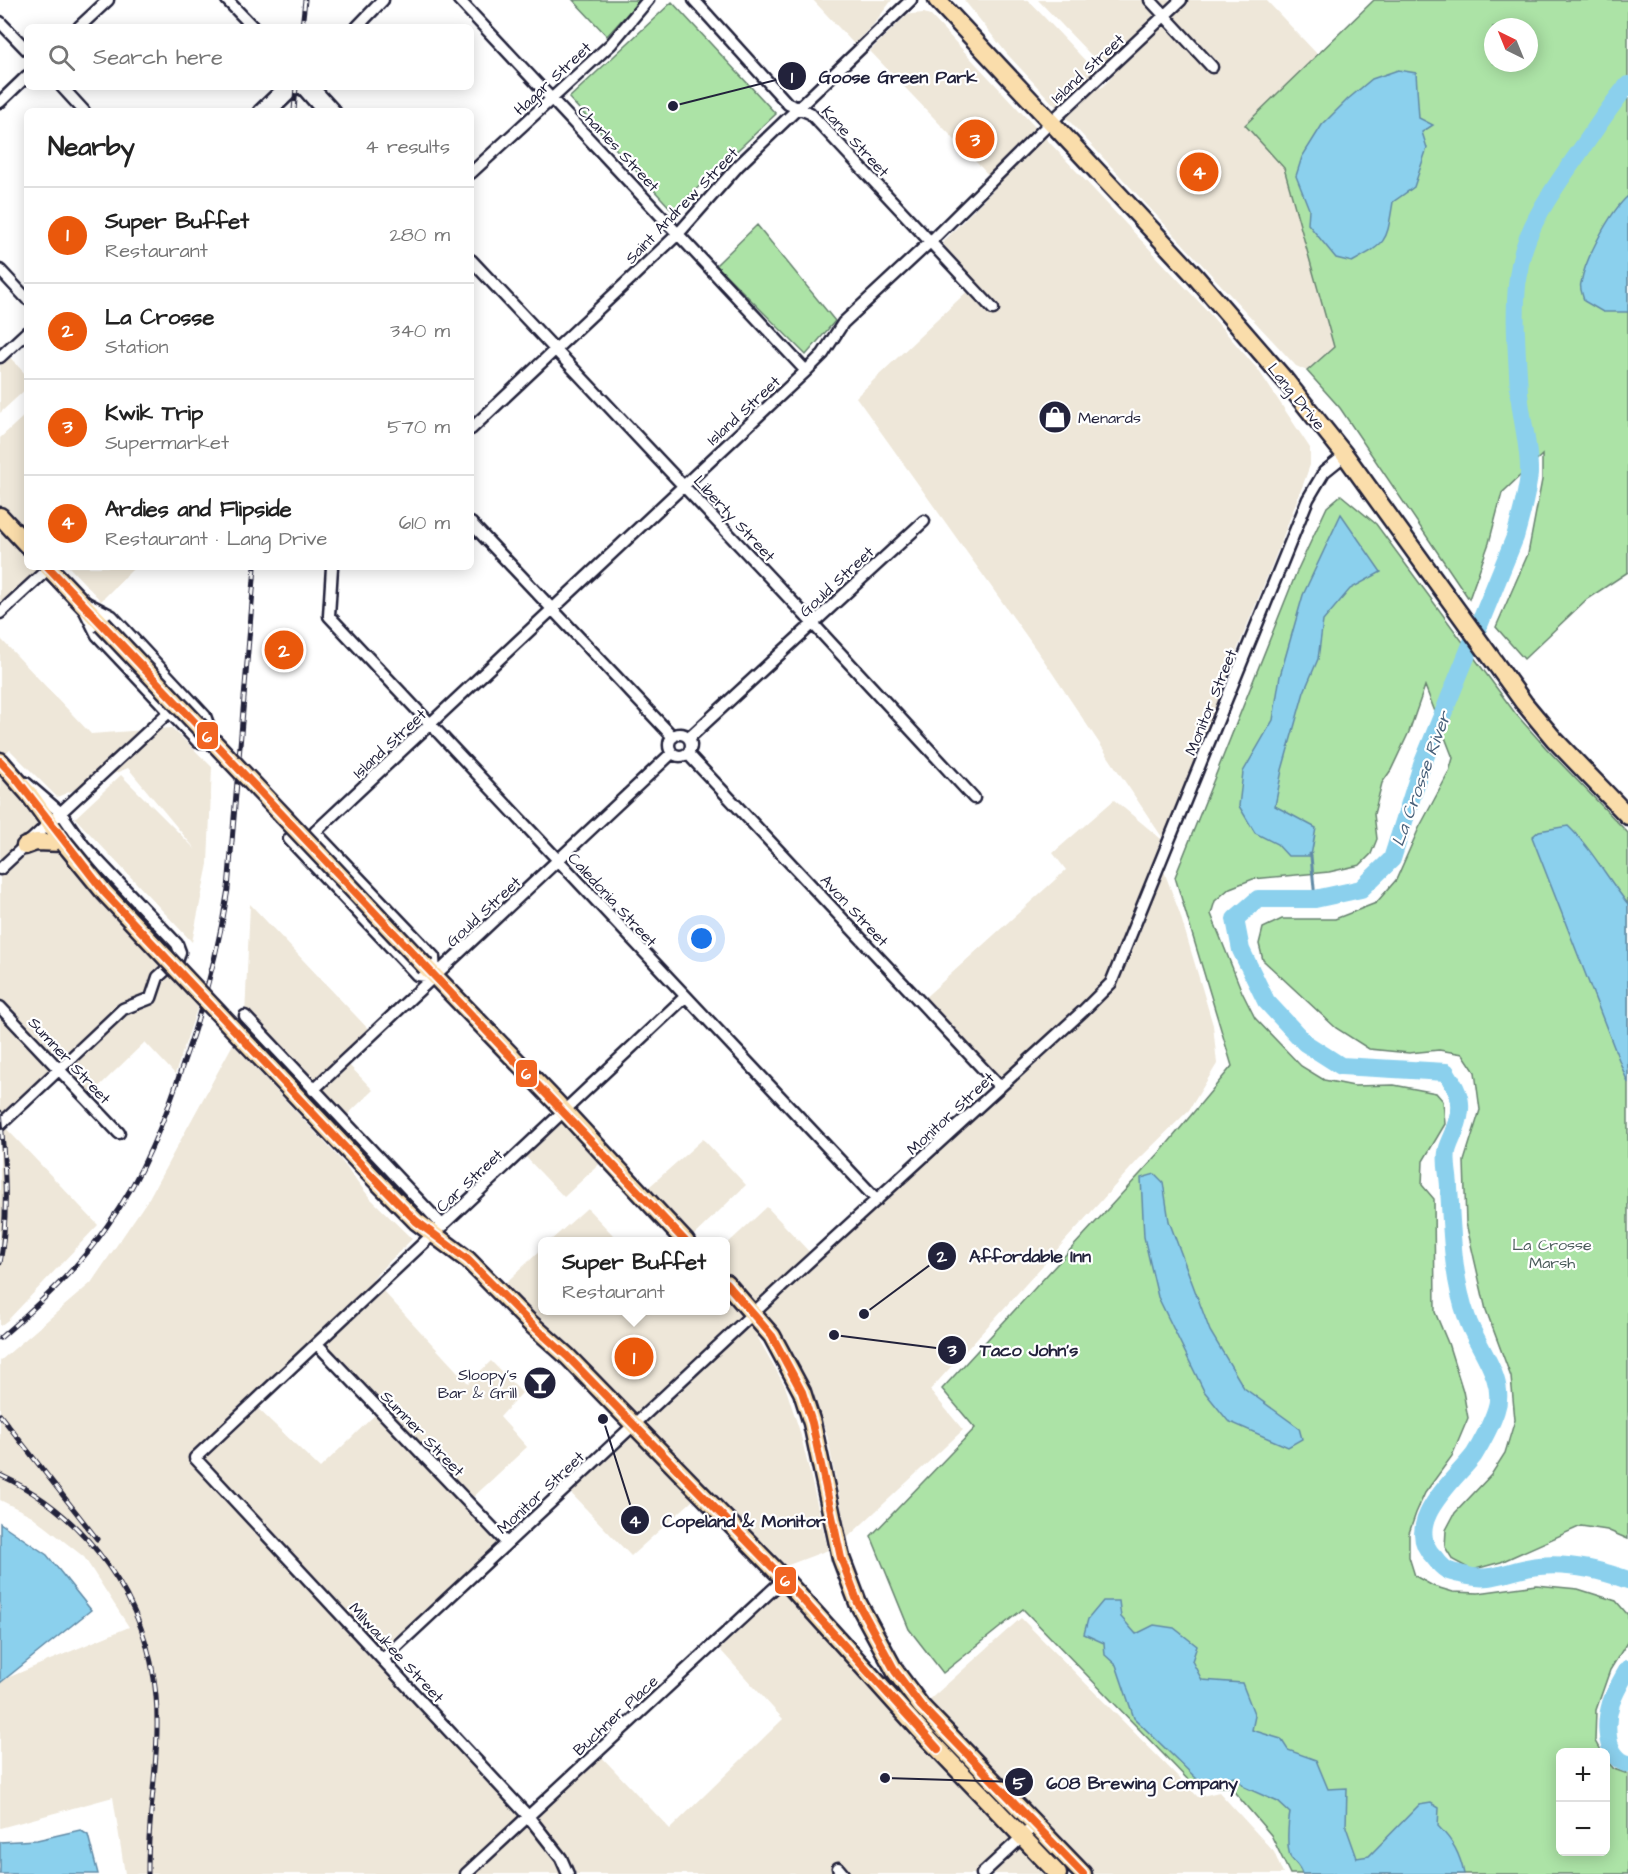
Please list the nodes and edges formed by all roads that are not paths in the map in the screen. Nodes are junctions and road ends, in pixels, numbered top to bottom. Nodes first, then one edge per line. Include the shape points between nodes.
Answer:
1 (108, 0) edge
2 (227, 0) edge
3 (383, 0) edge
4 (459, 0) edge
5 (648, 0) edge
6 (694, 0) edge
7 (911, 0) edge
8 (937, 0) edge
9 (1150, 0) edge
10 (1181, 0) edge
11 (1165, 16) junction
12 (0, 22) edge
13 (82, 24) edge
14 (250, 24) edge
15 (359, 24) edge
16 (24, 47) edge
17 (1212, 67) dead end
18 (24, 79) edge
19 (65, 90) edge
20 (281, 90) edge
21 (296, 90) edge
22 (302, 90) edge
23 (316, 90) edge
24 (553, 99) junction
25 (0, 102) edge
26 (81, 108) edge
27 (262, 108) edge
28 (275, 108) edge
29 (319, 108) edge
30 (332, 108) edge
31 (798, 108) junction
32 (1050, 123) junction
33 (474, 170) edge
34 (678, 234) junction
35 (930, 242) junction
36 (474, 263) edge
37 (0, 270) edge
38 (24, 296) edge
39 (993, 309) dead end
40 (24, 335) edge
41 (556, 349) junction
42 (0, 357) edge
43 (806, 371) junction
44 (474, 426) edge
45 (1345, 455) junction
46 (684, 486) junction
47 (0, 516) edge
48 (924, 521) dead end
49 (474, 526) edge
50 (24, 542) edge
51 (46, 570) edge
52 (52, 570) edge
53 (332, 570) edge
54 (79, 599) junction
55 (553, 609) junction
56 (0, 613) edge
57 (813, 623) junction
58 (170, 711) junction
59 (429, 725) junction
60 (673, 737) junction
61 (688, 738) junction
62 (672, 753) junction
63 (688, 754) junction
64 (0, 761) edge
65 (974, 798) dead end
66 (1628, 816) edge
67 (56, 818) junction
68 (289, 839) dead end
69 (64, 843) junction
70 (25, 846) junction
71 (558, 861) junction
72 (0, 869) edge
73 (430, 972) junction
74 (685, 998) junction
75 (0, 1007) edge
76 (245, 1016) dead end
77 (59, 1071) junction
78 (1000, 1087) junction
79 (313, 1090) junction
80 (564, 1111) junction
81 (0, 1125) edge
82 (119, 1133) dead end
83 (877, 1200) junction
84 (438, 1230) junction
85 (682, 1237) edge
86 (730, 1287) edge
87 (754, 1313) junction
88 (317, 1344) junction
89 (634, 1425) junction
90 (195, 1458) joint
91 (507, 1543) junction
92 (784, 1579) junction
93 (383, 1659) junction
94 (528, 1816) junction
95 (1036, 1824) junction
96 (1022, 1837) junction
97 (466, 1874) edge
98 (568, 1874) edge
99 (982, 1874) edge
100 (1058, 1874) edge
101 (1083, 1874) edge

1 - 13 street
2 - 14 street
3 - 15 street
4 - 24 street, Charles Street
5 - 24 street, Hagar Street via 610,44
6 - 31 street, Kane Street via 788,104
7 - 31 street, Saint Andrew Street
8 - 32 main road, Lang Drive
9 - 11 street
10 - 11 street, Island Street
11 - 17 street
11 - 32 street, Island Street
12 - 16 street
18 - 25 street
19 - 26 street
20 - 27 street
21 - 28 street
22 - 29 street
23 - 30 street
24 - 33 street, Hagar Street
24 - 34 street, Charles Street
31 - 34 street, Saint Andrew Street via 738,166
31 - 35 street, Kane Street via 810,113
32 - 35 street, Island Street
32 - 45 main road, Lang Drive via 1195,277
34 - 41 street, Saint Andrew Street
34 - 43 street, Charles Street
35 - 39 street, Kane Street
35 - 43 street, Island Street via 843,323 823,354
36 - 41 street, Liberty Street
37 - 38 street
40 - 42 street
41 - 44 street, Saint Andrew Street
41 - 46 street, Liberty Street
43 - 46 street, Island Street
45 - 66 main road, Lang Drive via 1499,670 1554,739
45 - 78 street, Monitor Street via 1324,472 1308,499 1111,983
46 - 55 street, Island Street
46 - 57 street, Liberty Street
47 - 50 main road
48 - 57 street, Gould Street
49 - 55 street
51 - 56 street
52 - 54 main road
53 - 59 street, Caledonia Street via 329,616
54 - 58 street via 97,635
54 - 58 street via 112,616 205,716 208,724 204,742 198,741
54 - 73 main road, bridge
55 - 59 street, Island Street
55 - 60 street
57 - 61 street, Gould Street
57 - 65 street, Liberty Street
58 - 67 street
59 - 71 street, Caledonia Street
59 - 73 street, Island Street via 315,832 434,957
60 - 61 street via 682,734
60 - 62 street via 669,743
61 - 63 street
62 - 63 street via 679,757
62 - 71 street, Gould Street
63 - 78 street, Avon Street
64 - 67 main road
67 - 69 main road
67 - 70 street
67 - 77 street via 180,948 178,959 158,976 152,998 123,1010
68 - 73 street via 417,975
69 - 70 main road via 36,842
69 - 84 main road, bridge via 105,893 372,1176 416,1221
70 - 72 street
71 - 73 street, Gould Street
71 - 74 street, Caledonia Street
73 - 79 street, Gould Street
73 - 80 main road
74 - 80 street, Car Street
74 - 83 street, Caledonia Street
75 - 77 street, Sumner Street
76 - 79 street
77 - 81 street
77 - 82 street, Sumner Street
78 - 83 street, Monitor Street
79 - 84 street
80 - 84 street, Car Street
80 - 85 main road
83 - 87 street, Monitor Street
84 - 88 street, Car Street
84 - 89 main road
86 - 87 main road
87 - 89 street, Monitor Street
87 - 95 main road via 772,1336 802,1392 840,1552 858,1603 895,1671 921,1706
88 - 90 street, Car Street
88 - 91 street, Sumner Street
89 - 91 street, Monitor Street
89 - 92 main road
90 - 93 street, Milwaukee Street
91 - 93 street, Monitor Street
92 - 94 street, Buchner Place
92 - 96 main road
93 - 94 street, Milwaukee Street
94 - 97 street, Buchner Place
94 - 98 street, Milwaukee Street via 556,1851
95 - 96 street
95 - 101 main road
96 - 99 street
96 - 100 main road

